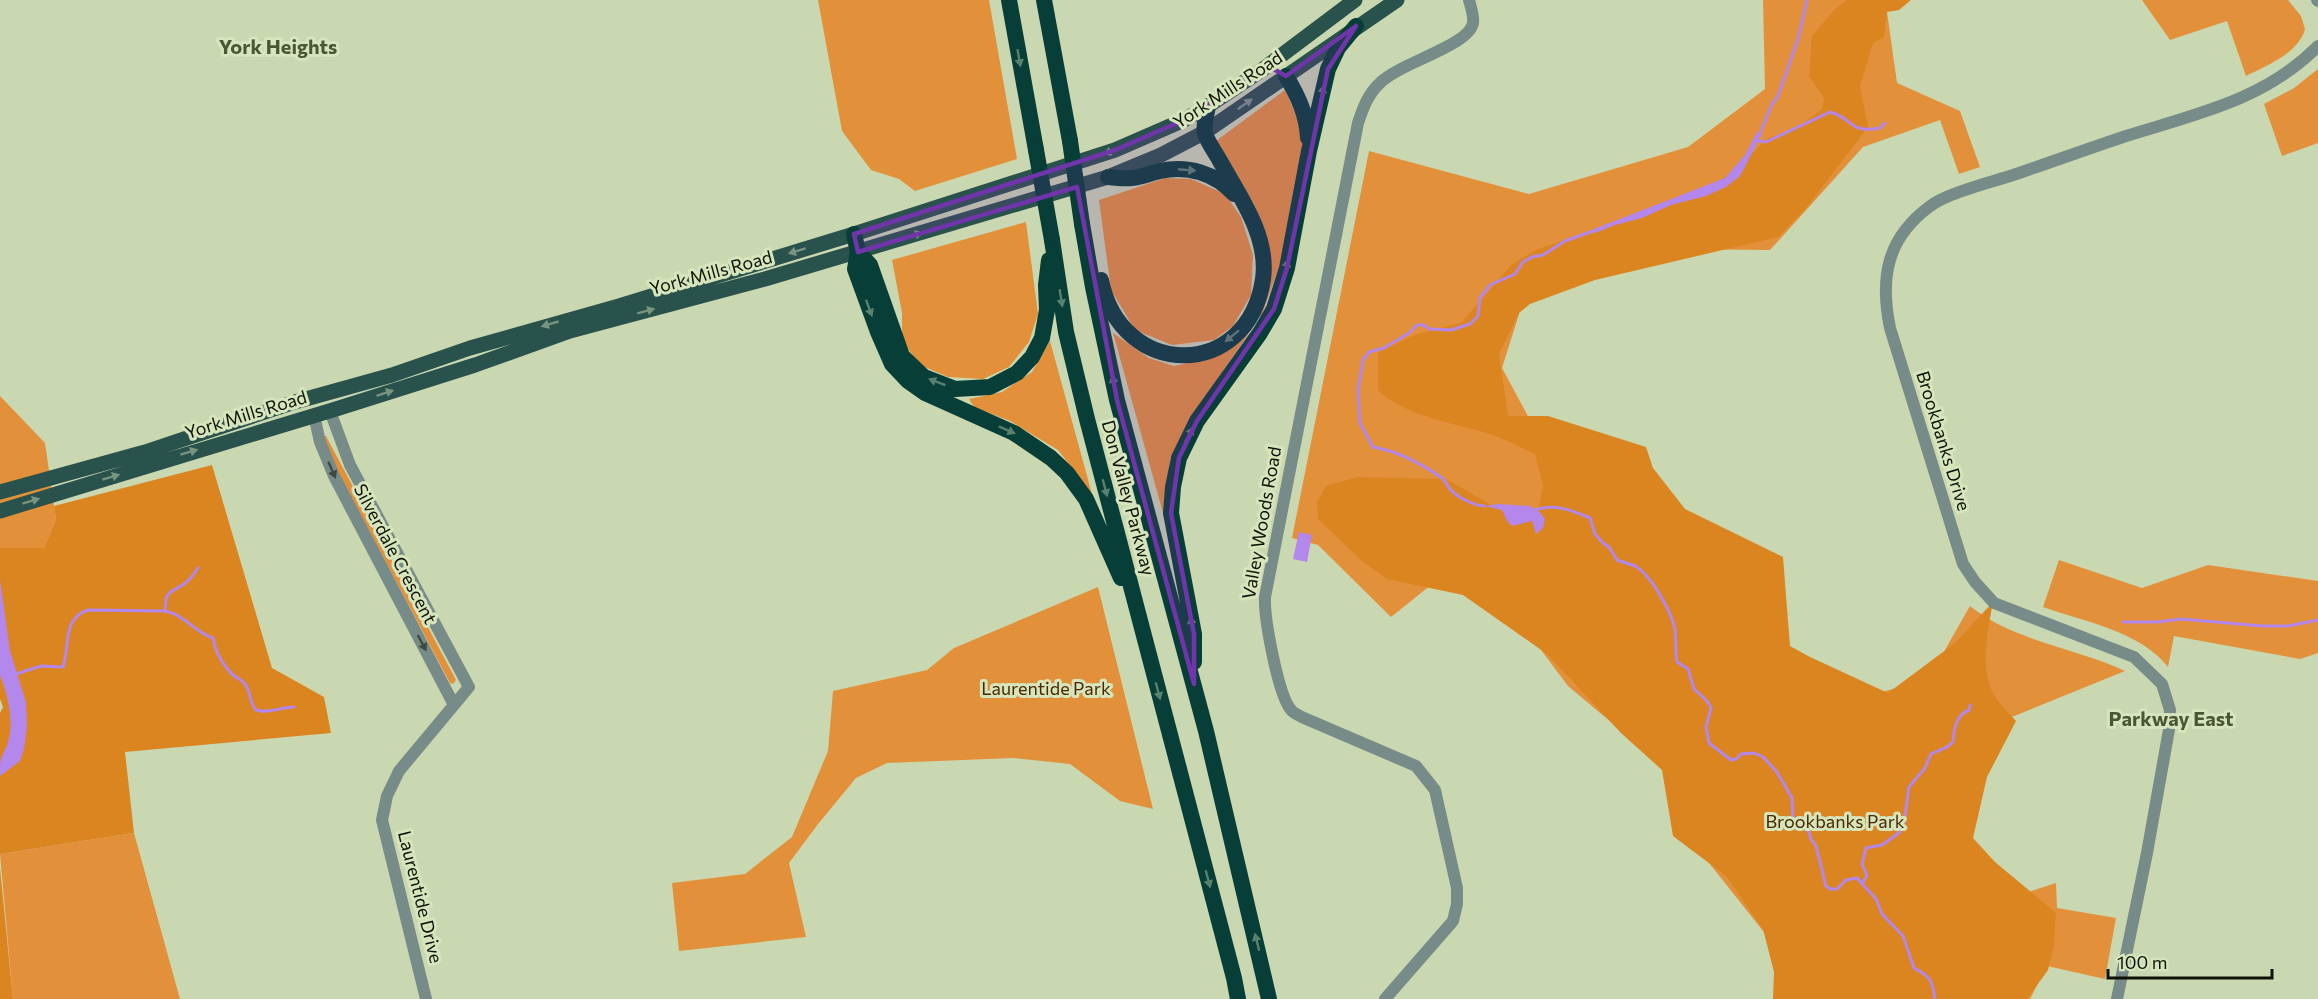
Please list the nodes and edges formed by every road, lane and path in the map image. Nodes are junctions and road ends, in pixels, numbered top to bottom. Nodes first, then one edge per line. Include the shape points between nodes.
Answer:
1 (1009, 0) edge
2 (1044, 0) edge
3 (1355, 0) edge
4 (1397, 0) edge
5 (1469, 0) edge
6 (1356, 26) junction
7 (2318, 46) edge
8 (1268, 66) junction
9 (1286, 76) junction
10 (1208, 106) junction
11 (1204, 132) junction
12 (1309, 151) junction
13 (1108, 177) junction
14 (1246, 207) junction
15 (1082, 224) junction
16 (854, 234) junction
17 (1052, 240) junction
18 (858, 252) junction
19 (330, 411) junction
20 (314, 415) junction
21 (0, 492) edge
22 (0, 511) edge
23 (1138, 614) junction
24 (1194, 684) junction
25 (469, 687) joint
26 (454, 705) junction
27 (426, 999) edge
28 (1238, 999) edge
29 (1269, 999) edge
30 (1385, 999) edge
31 (2117, 999) edge

1 -> 17 highway, Don Valley Parkway, bridge
2 - 15 highway, Don Valley Parkway, bridge
3 - 8 main road, York Mills Road
4 - 6 main road, York Mills Road
5 - 30 street, Valley Woods Road via 1473,22 1470,30 1458,41 1400,67 1381,82 1367,98 1358,123 1265,597 1273,654 1291,710 1416,766 1435,790 1457,888 1453,921
6 - 9 main road, York Mills Road
12 -> 6 highway via 1328,69 1338,48
7 - 31 street, Brookbanks Drive via 2302,62 2254,94 1974,187 1931,205 1900,236 1886,272 1885,304 1890,328 1963,564 1994,603 2134,657 2162,684 2169,706 2170,724 2147,854
8 - 9 main road
8 - 10 main road, York Mills Road
11 -> 9 main road, York Mills Road
9 - 12 highway via 1308,125
10 - 11 highway
10 -> 16 main road, York Mills Road via 1115,150
11 - 13 main road, York Mills Road
11 - 14 highway
24 -> 12 highway via 1194,634 1171,513 1179,458 1197,421 1274,309 1287,268
13 -> 14 highway via 1131,179 1161,171 1197,171 1214,177
18 -> 13 main road, York Mills Road
14 -> 15 highway via 1262,244 1263,279 1253,311 1242,328 1214,351 1179,357 1152,351 1123,329 1104,295 1098,265
24 -> 15 highway, Don Valley Parkway via 1117,400
16 - 18 highway
16 -> 21 main road, York Mills Road via 470,348 145,452
17 -> 18 highway via 1042,338 1017,373 990,387 955,389 924,377 902,356 870,265
17 -> 23 highway, Don Valley Parkway via 1066,332
19 -> 18 main road, York Mills Road via 570,331
18 -> 23 highway via 855,269 892,364 925,393 1014,433 1067,473 1086,499
19 - 20 main road, York Mills Road
19 - 25 street, Silverdale Crescent via 350,465
22 -> 20 main road, York Mills Road
20 -> 26 street, Silverdale Crescent via 334,476
23 -> 28 highway, Don Valley Parkway
29 -> 24 highway, Don Valley Parkway
25 - 26 street, Laurentide Drive
26 - 27 street, Laurentide Drive via 399,771 387,796 382,820

